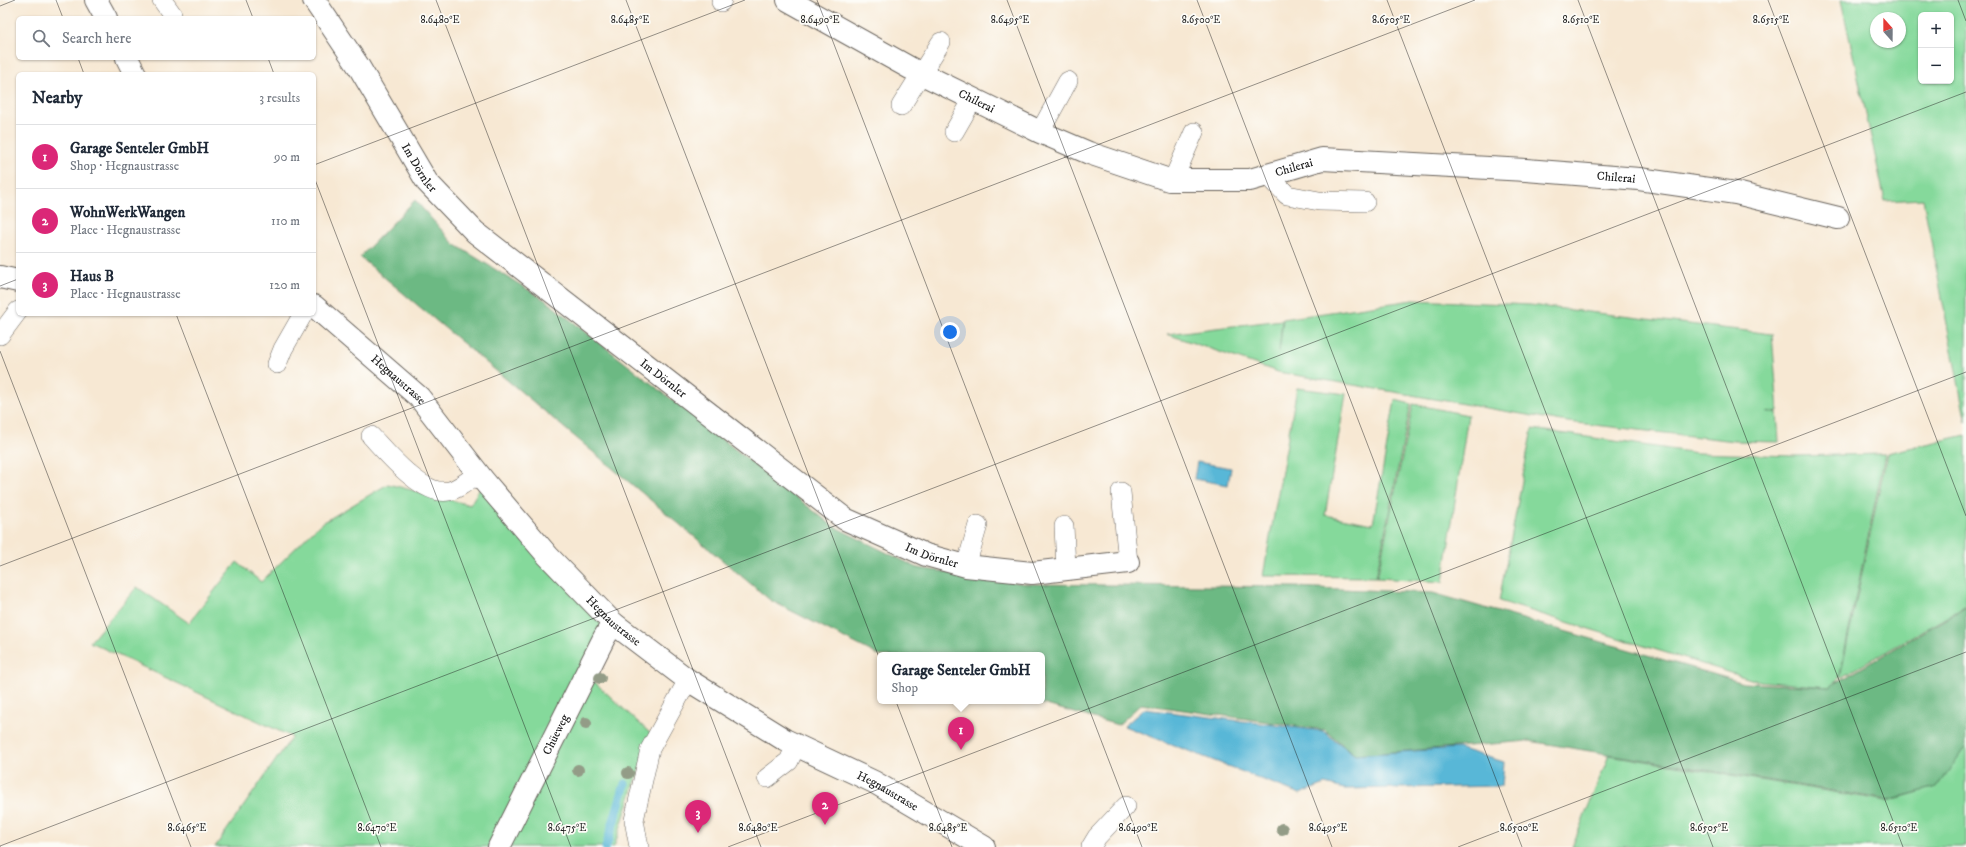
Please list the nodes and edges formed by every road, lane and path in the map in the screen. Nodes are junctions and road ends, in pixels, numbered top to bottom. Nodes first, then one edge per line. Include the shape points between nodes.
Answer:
1 (96, 0) edge
2 (314, 0) edge
3 (788, 0) edge
4 (105, 16) edge
5 (941, 42) dead end
6 (128, 60) edge
7 (134, 72) edge
8 (922, 74) junction
9 (1068, 81) dead end
10 (973, 99) junction
11 (901, 106) dead end
12 (954, 132) dead end
13 (1040, 132) junction
14 (1194, 132) dead end
15 (1268, 175) junction
16 (1173, 180) junction
17 (1365, 202) dead end
18 (1838, 218) dead end
19 (0, 277) edge
20 (16, 281) edge
21 (316, 308) edge
22 (16, 314) edge
23 (302, 316) edge
24 (0, 335) edge
25 (277, 364) dead end
26 (371, 436) dead end
27 (478, 473) junction
28 (1121, 492) dead end
29 (978, 525) dead end
30 (1064, 526) dead end
31 (1128, 562) joint
32 (966, 566) junction
33 (1066, 569) junction
34 (613, 623) junction
35 (688, 680) junction
36 (796, 745) junction
37 (767, 778) dead end
38 (1126, 806) dead end
39 (499, 847) edge
40 (640, 847) edge
41 (984, 847) edge
42 (1092, 847) edge

1 - 4 street
2 - 32 street, Im Dörnler via 359,67 427,182 475,232 845,519 926,555
3 - 8 street, Chilerai
5 - 8 lane
6 - 7 street
8 - 10 street, Chilerai
8 - 11 lane
9 - 13 lane
10 - 12 lane
10 - 13 street, Chilerai
13 - 16 street, Chilerai via 1089,153
14 - 16 lane
15 - 16 street, Chilerai via 1250,180
15 - 17 lane via 1287,195 1319,201
15 - 18 street, Chilerai via 1322,159 1526,170 1662,182 1736,194
19 - 20 street
21 - 27 street, Hegnaustrasse via 419,397
22 - 24 lane
23 - 25 lane
26 - 27 lane via 408,474 429,489 449,491
27 - 34 street, Hegnaustrasse via 548,556
28 - 31 lane
29 - 32 lane
30 - 33 lane
31 - 33 street, Im Dörnler
32 - 33 street, Im Dörnler via 1032,573
34 - 35 street, Hegnaustrasse
34 - 39 street, Chüeweg
35 - 36 street, Hegnaustrasse
35 - 40 lane via 650,749 634,820
36 - 37 lane via 789,761
36 - 41 street, Hegnaustrasse via 874,782
38 - 42 lane via 1097,837

